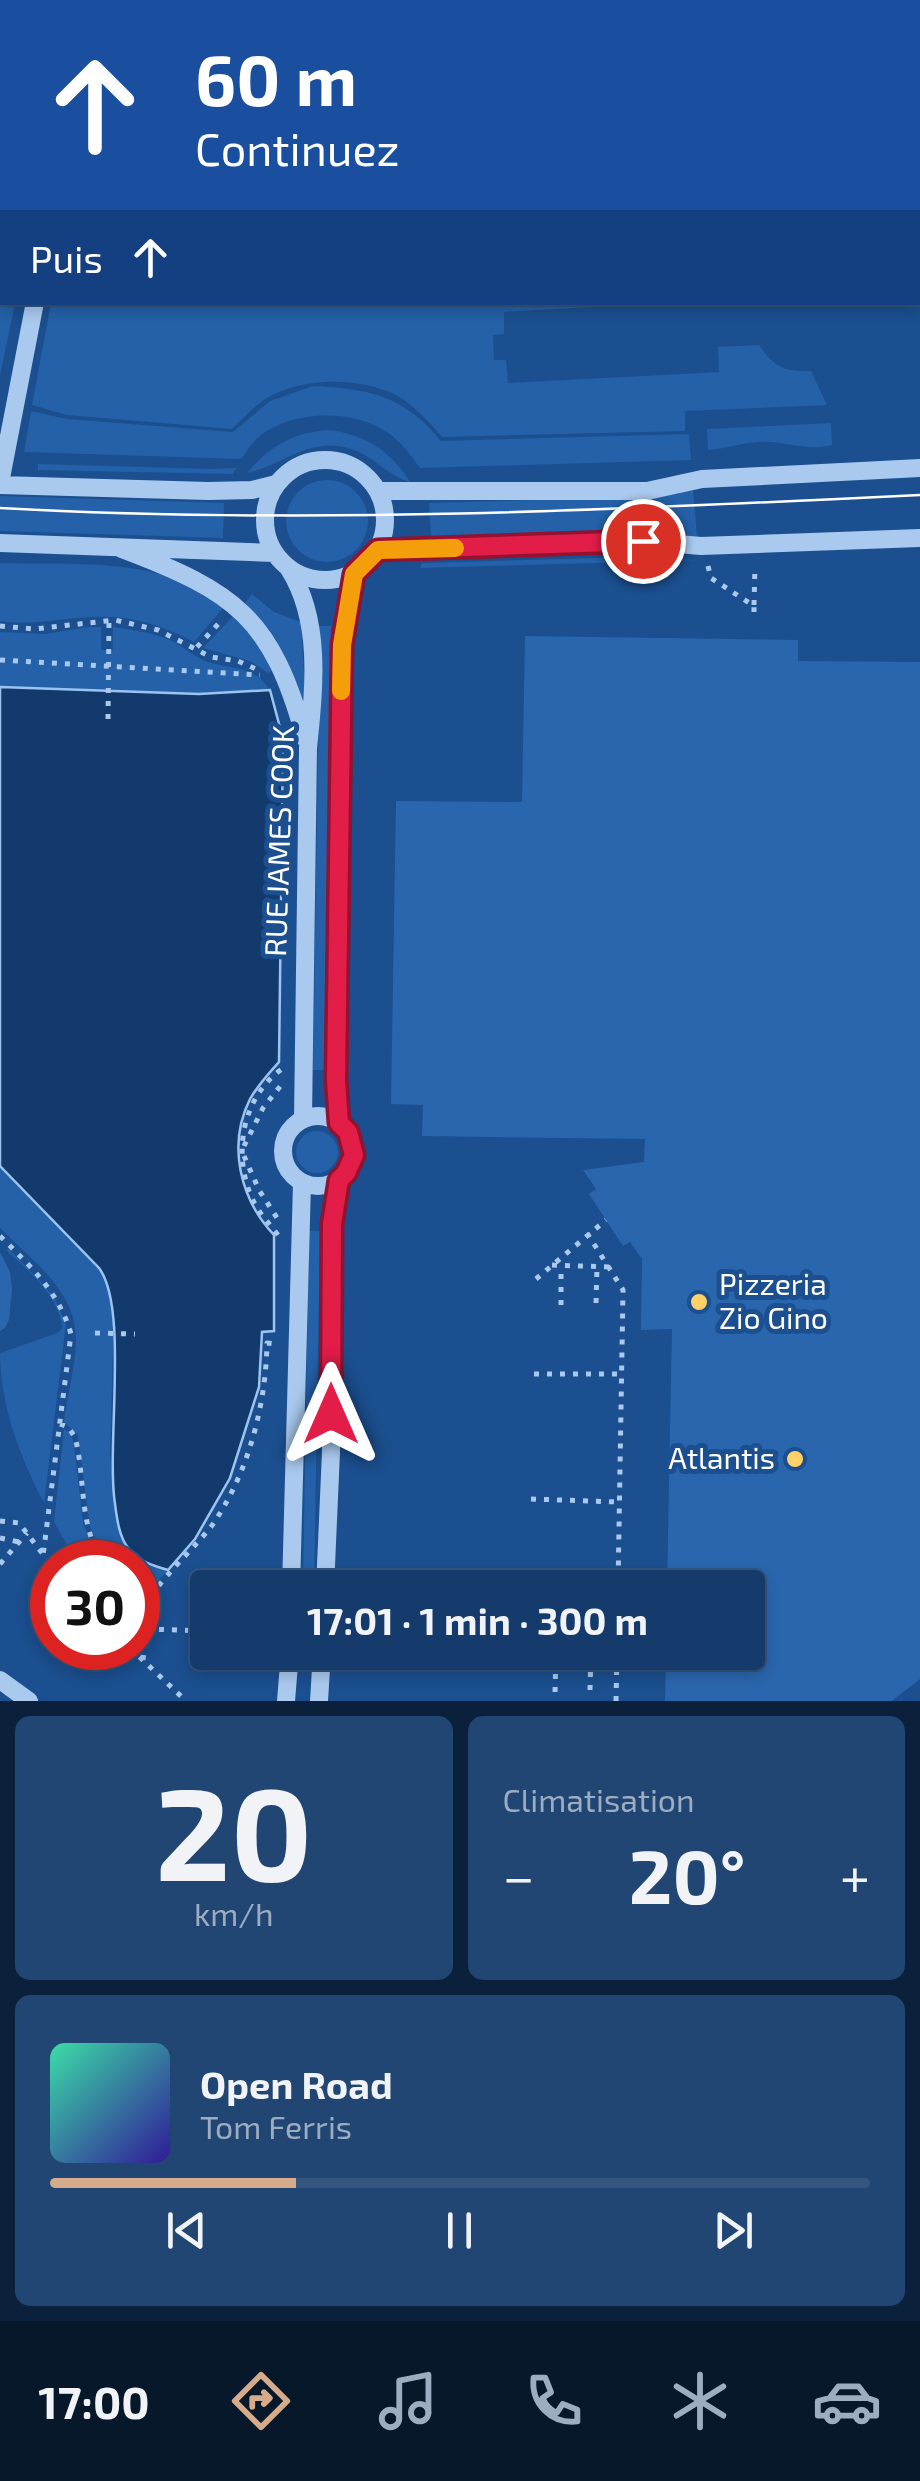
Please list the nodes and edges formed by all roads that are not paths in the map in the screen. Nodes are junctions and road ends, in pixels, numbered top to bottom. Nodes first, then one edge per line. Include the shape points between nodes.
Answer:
1 (34, 305) edge
2 (5, 429) edge
3 (920, 468) edge
4 (0, 484) edge
5 (276, 484) junction
6 (378, 491) junction
7 (920, 538) edge
8 (0, 542) edge
9 (122, 549) junction
10 (378, 550) junction
11 (274, 553) junction
12 (289, 569) junction
13 (354, 574) junction
14 (308, 748) junction
15 (304, 1119) junction
16 (339, 1123) junction
17 (339, 1180) junction
18 (302, 1183) junction
19 (291, 1570) edge
20 (326, 1570) edge
21 (289, 1670) edge
22 (321, 1670) edge
23 (0, 1680) edge
24 (29, 1701) edge
25 (286, 1701) edge
26 (319, 1701) edge

1 - 2 street
2 - 4 street
3 - 6 street via 702,479 647,490
4 - 5 street via 208,491
5 - 6 street via 298,466 328,460 355,467
5 - 11 street via 264,515
6 - 10 street via 386,515
7 - 10 street
8 - 9 street
9 - 11 street
9 - 14 street via 182,571 242,613 282,668
10 - 13 street
11 - 12 street
12 - 13 street via 323,581
12 - 14 street, RUE JAMES COOK via 306,602 312,644
13 - 16 street, RUE JAMES COOK via 342,645
14 - 15 street, RUE JAMES COOK
15 - 16 street via 322,1116
15 - 18 street via 283,1145 286,1167
16 - 17 street via 354,1155
17 - 18 street via 321,1187
17 - 20 street via 332,1224
18 - 19 street
21 - 25 street
22 - 26 street
23 - 24 street

